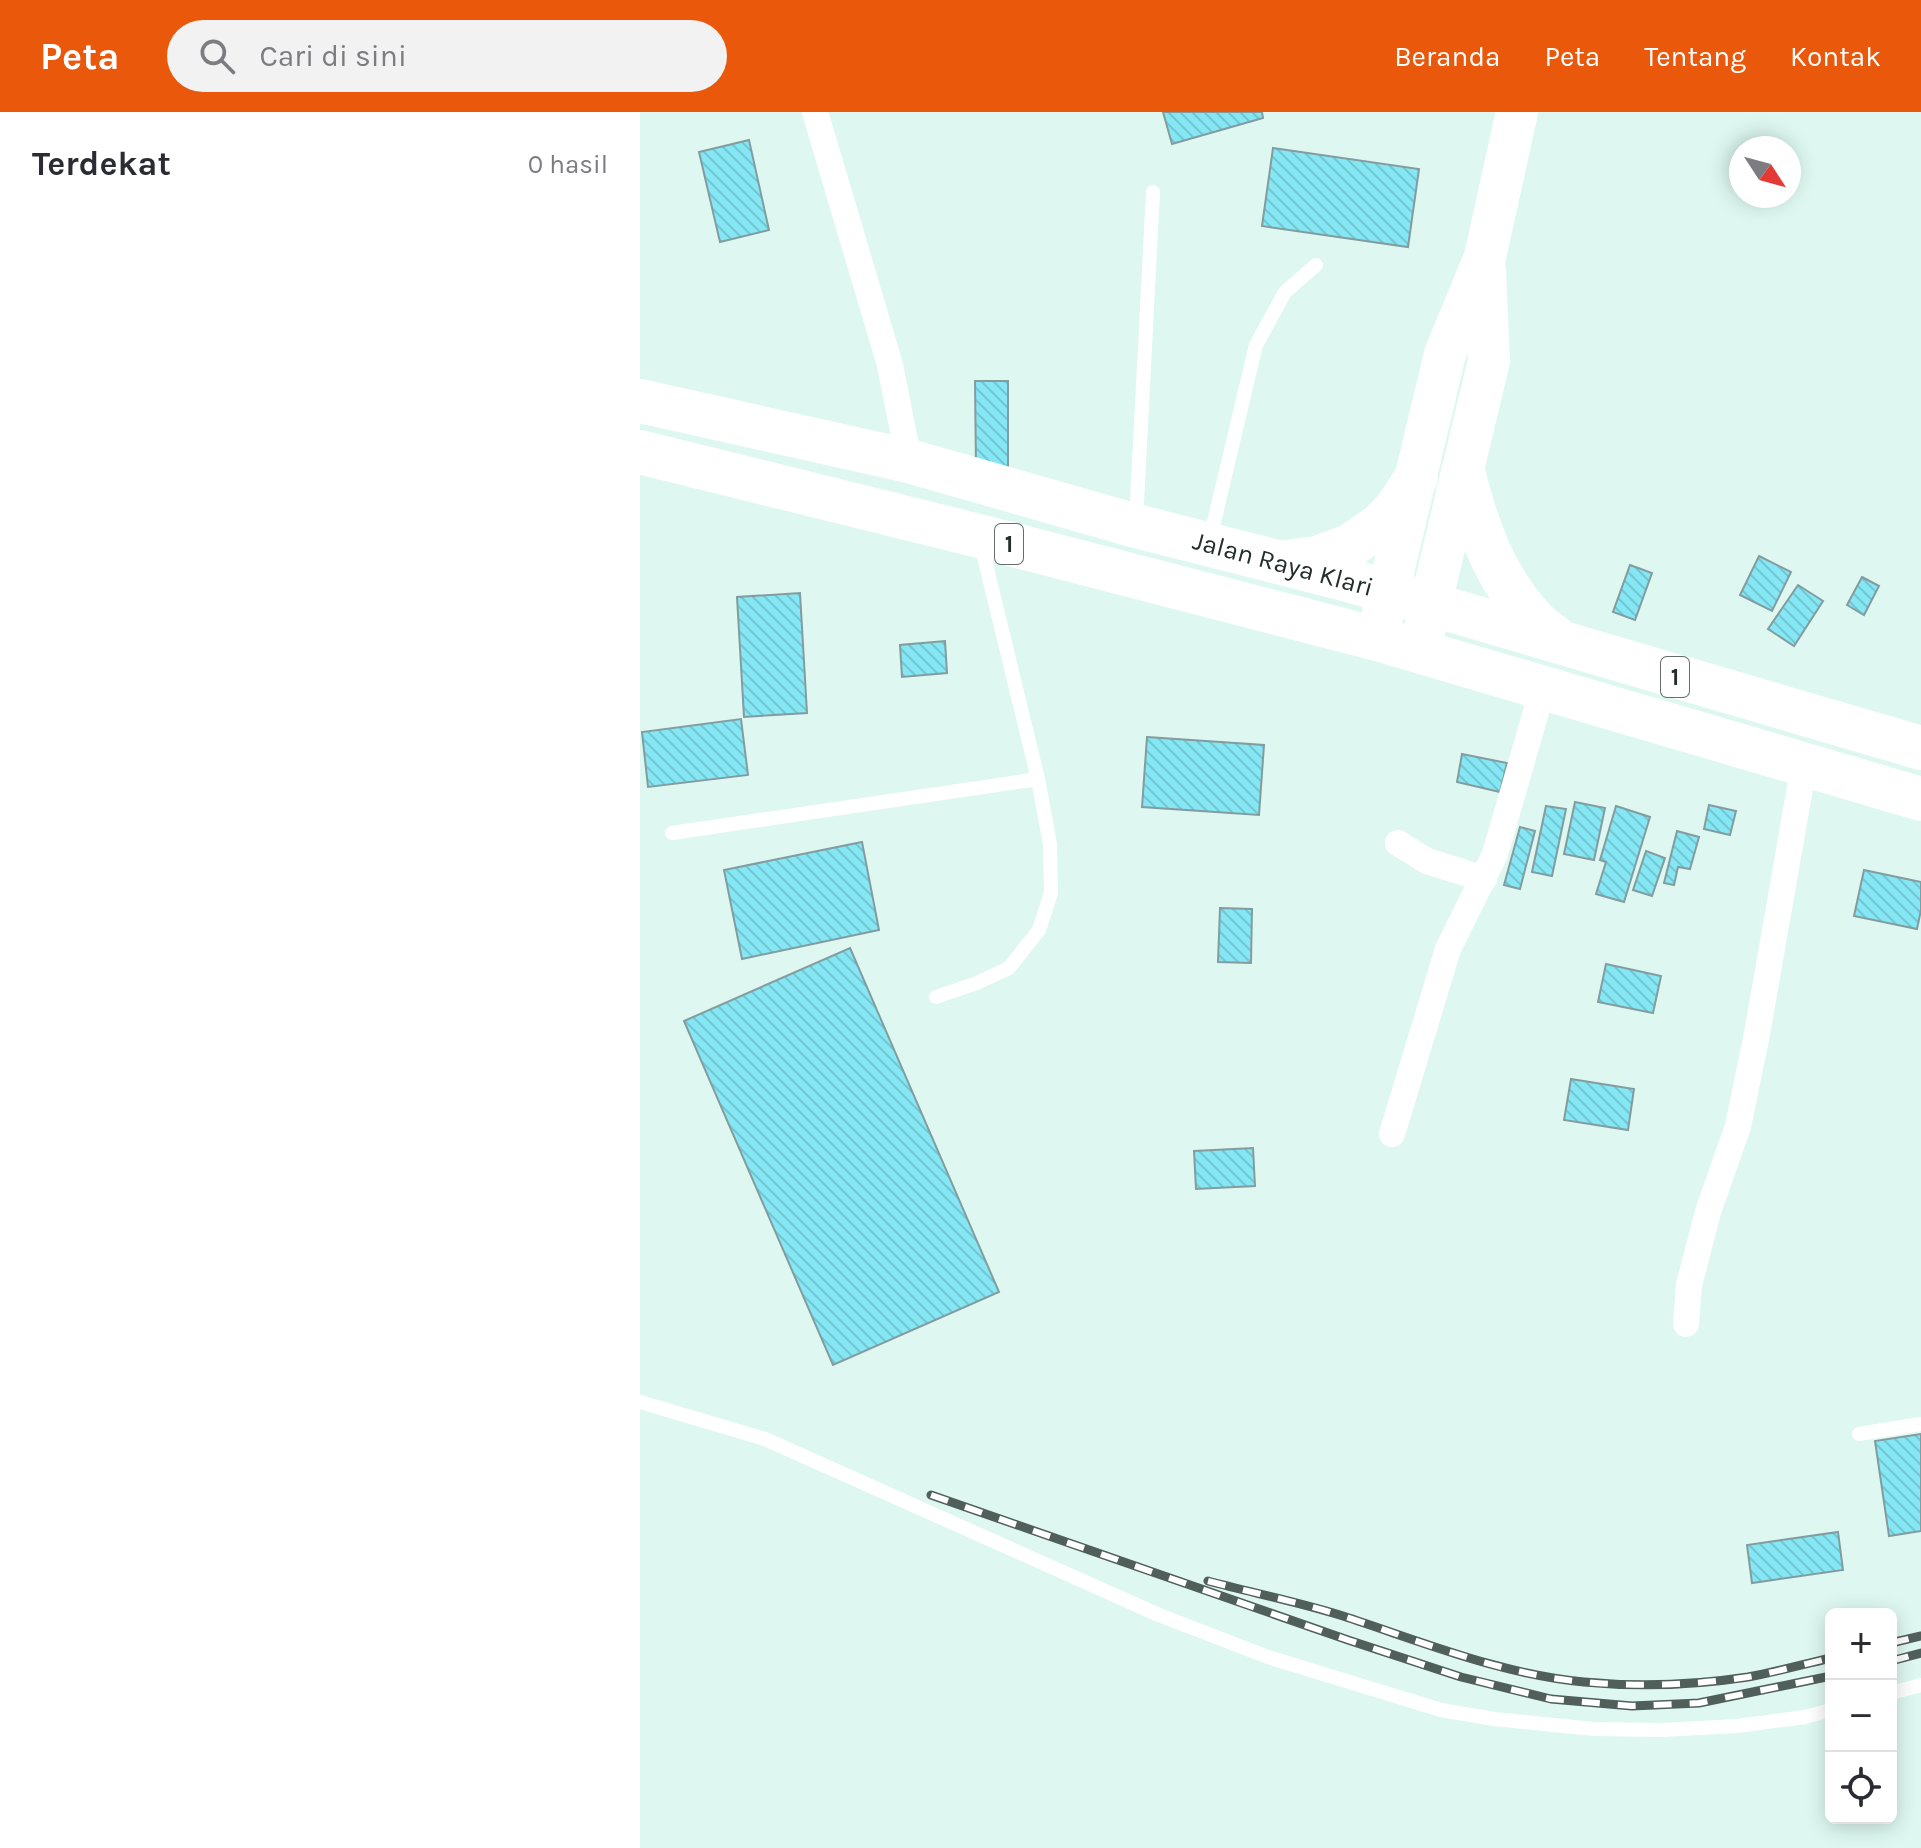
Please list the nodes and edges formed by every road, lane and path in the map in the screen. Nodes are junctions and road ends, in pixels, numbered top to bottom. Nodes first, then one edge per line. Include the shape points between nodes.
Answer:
1 (815, 112) edge
2 (1517, 112) edge
3 (1153, 192) dead end
4 (1485, 257) junction
5 (1316, 265) dead end
6 (640, 401) edge
7 (640, 452) edge
8 (909, 461) junction
9 (1463, 471) junction
10 (1416, 478) junction
11 (1136, 526) junction
12 (979, 536) junction
13 (1208, 544) junction
14 (1279, 562) junction
15 (1388, 593) junction
16 (1430, 605) junction
17 (1377, 639) junction
18 (1565, 645) junction
19 (1419, 652) junction
20 (1543, 688) junction
21 (1921, 748) edge
22 (1804, 765) junction
23 (1038, 779) junction
24 (1921, 799) edge
25 (672, 833) dead end
26 (1398, 843) dead end
27 (1484, 879) junction
28 (936, 997) dead end
29 (1392, 1134) dead end
30 (1686, 1324) dead end
31 (640, 1402) edge
32 (1921, 1424) edge
33 (1859, 1434) dead end
34 (1921, 1685) edge
35 (1897, 1691) edge
36 (1825, 1712) edge

1 - 8 street via 890,365
2 - 4 main road
3 - 11 lane
4 - 9 main road via 1489,361
4 - 10 main road via 1445,354
5 - 13 lane via 1285,292 1256,345
6 - 8 highway, Jalan Raya Klari / 1
7 - 12 highway, Jalan Raya Klari / 1
8 - 11 highway, Jalan Raya Klari / 1
9 - 16 main road
9 - 18 highway via 1473,512 1501,575 1534,621
10 - 14 highway via 1396,509 1350,546 1317,558
10 - 15 main road
11 - 13 highway, Jalan Raya Klari / 1
12 - 17 highway, Jalan Raya Klari / 1
12 - 23 lane
13 - 14 highway, Jalan Raya Klari / 1
14 - 15 highway, Jalan Raya Klari / 1
15 - 16 highway, Jalan Raya Klari / 1
15 - 17 main road
16 - 18 highway, Jalan Raya Klari / 1
16 - 19 main road
17 - 19 highway, Jalan Raya Klari / 1
18 - 21 highway, Jalan Raya Klari / 1
19 - 20 highway, Jalan Raya Klari / 1
20 - 22 highway, Jalan Raya Klari / 1
20 - 27 street
22 - 24 highway, Jalan Raya Klari / 1
22 - 30 street via 1738,1126 1708,1212 1689,1285
23 - 25 lane
23 - 28 lane via 1050,844 1051,893 1039,930 1009,968
26 - 27 street via 1427,861
27 - 29 street via 1448,949
31 - 36 lane via 765,1439 1241,1647 1441,1710 1594,1729 1662,1730 1737,1726
32 - 33 lane
34 - 35 lane

